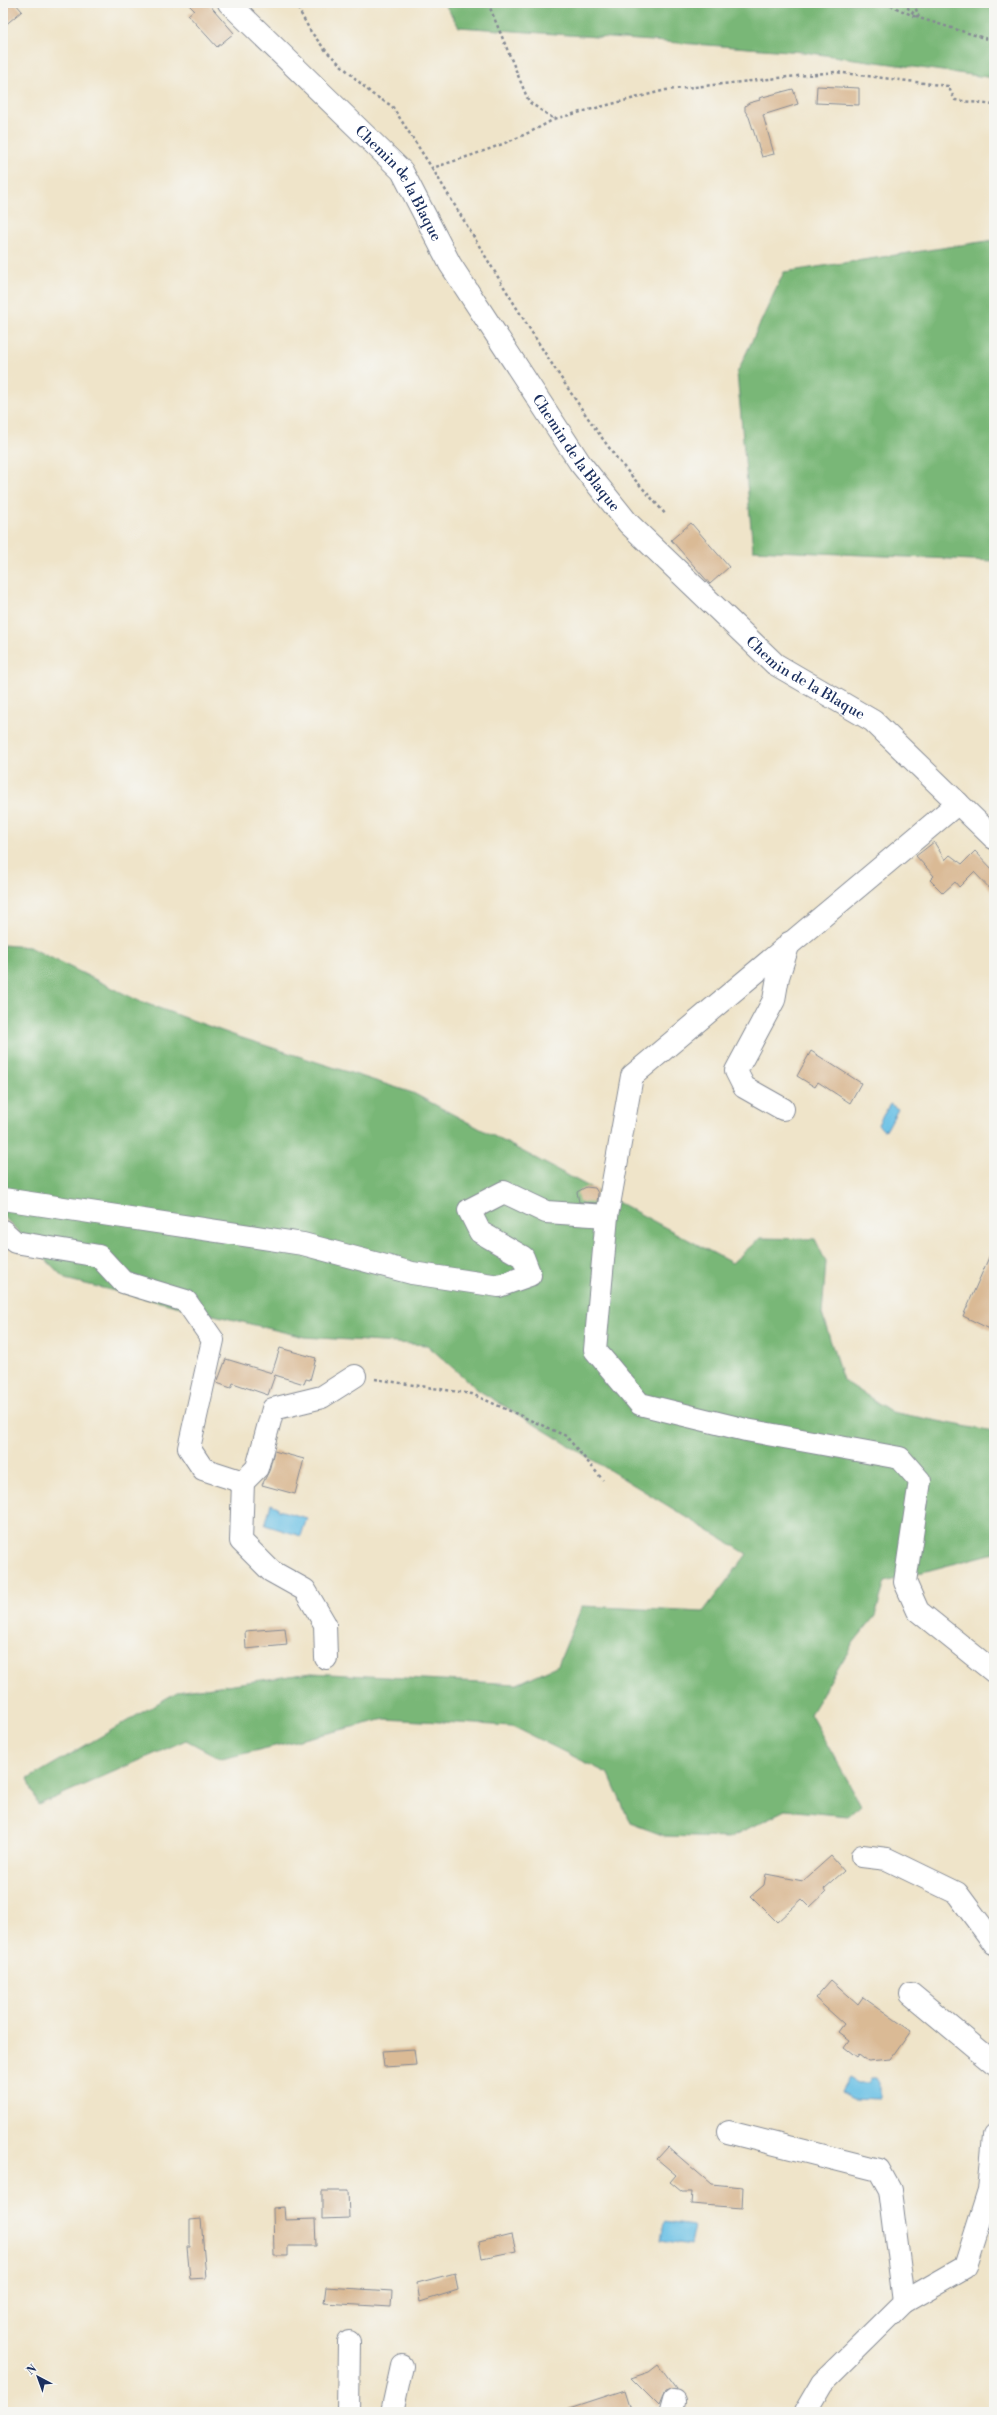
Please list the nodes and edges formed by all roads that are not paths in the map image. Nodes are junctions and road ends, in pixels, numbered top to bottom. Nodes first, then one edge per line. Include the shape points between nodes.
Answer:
1 (229, 3) edge
2 (958, 802) junction
3 (994, 838) edge
4 (789, 943) junction
5 (783, 1109) dead end
6 (3, 1199) edge
7 (607, 1216) junction
8 (3, 1231) edge
9 (355, 1376) road end
10 (243, 1482) junction
11 (326, 1658) dead end
12 (994, 1672) edge
13 (862, 1856) dead end
14 (994, 1943) edge
15 (911, 1994) dead end
16 (994, 2063) edge
17 (728, 2132) dead end
18 (994, 2135) edge
19 (904, 2302) junction
20 (349, 2342) dead end
21 (402, 2366) dead end
22 (348, 2412) edge
23 (392, 2412) edge
24 (805, 2412) edge

1 - 2 street, Chemin de la Blaque via 402,171 450,264 580,463 628,523 775,664 873,721
2 - 3 street, Chemin de la Blaque
2 - 4 street
4 - 5 street via 774,1000 736,1071 744,1087
4 - 7 street via 632,1076
6 - 7 street via 303,1244 412,1273 499,1286 530,1274 523,1257 480,1232 469,1210 504,1192 546,1212
7 - 12 street via 595,1350 640,1404 746,1430 900,1458 920,1481 905,1582 918,1612
8 - 10 street via 15,1242 99,1256 123,1282 186,1301 213,1340 189,1448 203,1469
9 - 10 street via 322,1397 273,1409 257,1468
10 - 11 street via 241,1541 271,1571 305,1590 325,1624
13 - 14 street via 887,1859 957,1893
15 - 16 street
17 - 19 street via 879,2170 890,2190
18 - 19 street via 989,2191 965,2267
19 - 24 street via 822,2383
20 - 22 street
21 - 23 street

